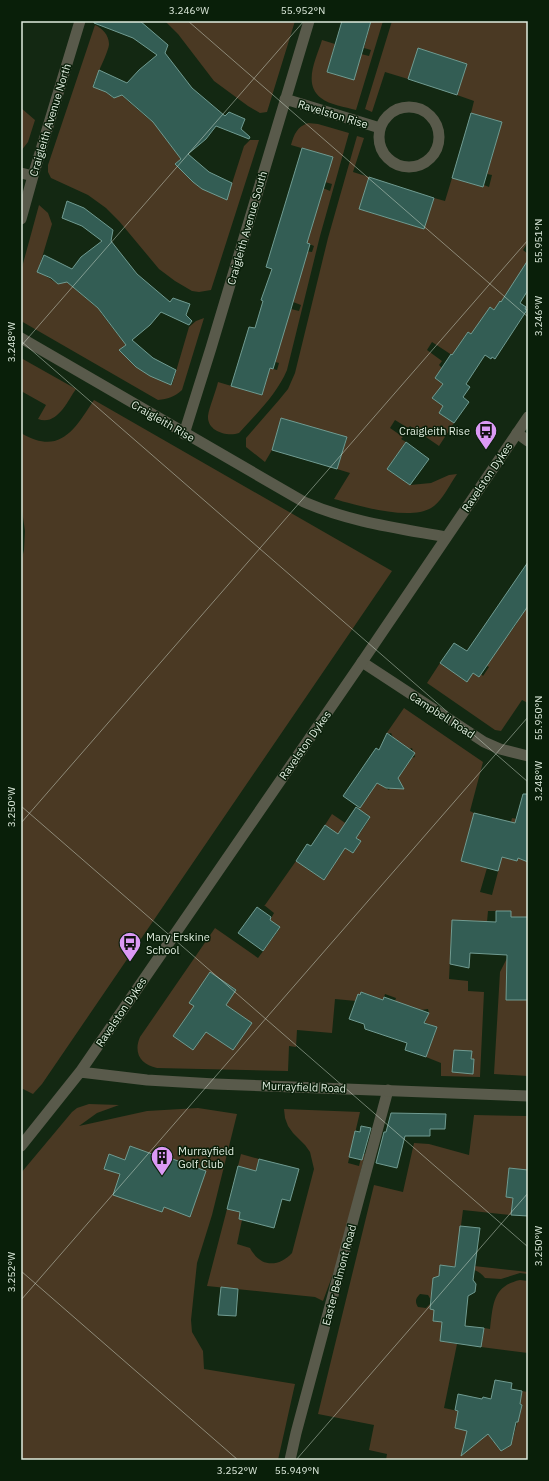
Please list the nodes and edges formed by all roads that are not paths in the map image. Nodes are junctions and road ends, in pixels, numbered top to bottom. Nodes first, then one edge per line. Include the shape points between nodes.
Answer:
1 (80, 21) edge
2 (309, 21) edge
3 (285, 99) junction
4 (380, 128) junction
5 (21, 173) edge
6 (33, 176) junction
7 (21, 220) edge
8 (21, 338) edge
9 (528, 416) edge
10 (517, 433) junction
11 (184, 434) junction
12 (528, 441) edge
13 (446, 537) junction
14 (362, 662) junction
15 (528, 756) edge
16 (80, 1072) junction
17 (388, 1090) junction
18 (528, 1096) edge
19 (21, 1146) edge
20 (290, 1460) edge

1 - 6 street, Craigleith Avenue North
2 - 3 street, Craigleith Avenue South
3 - 4 street, Ravelston Rise
3 - 11 street, Craigleith Avenue South via 216,335
4 - 4 street, Ravelston Rise via 392,112 401,108 421,109 436,122 440,141 437,151 431,159 413,168 393,163 381,148
5 - 6 street
6 - 7 street, Craigleith Avenue North
8 - 11 street, Craigleith Rise
9 - 10 street, Ravelston Dykes
10 - 12 street
10 - 13 street, Ravelston Dykes
11 - 13 street, Craigleith Rise via 317,508 365,523
13 - 14 street, Ravelston Dykes
14 - 15 street, Campbell Road via 484,742
14 - 16 street, Ravelston Dykes
16 - 17 street, Murrayfield Road via 152,1080
16 - 19 street, Ravelston Dykes
17 - 18 street, Murrayfield Road
17 - 20 street, Easter Belmont Road

